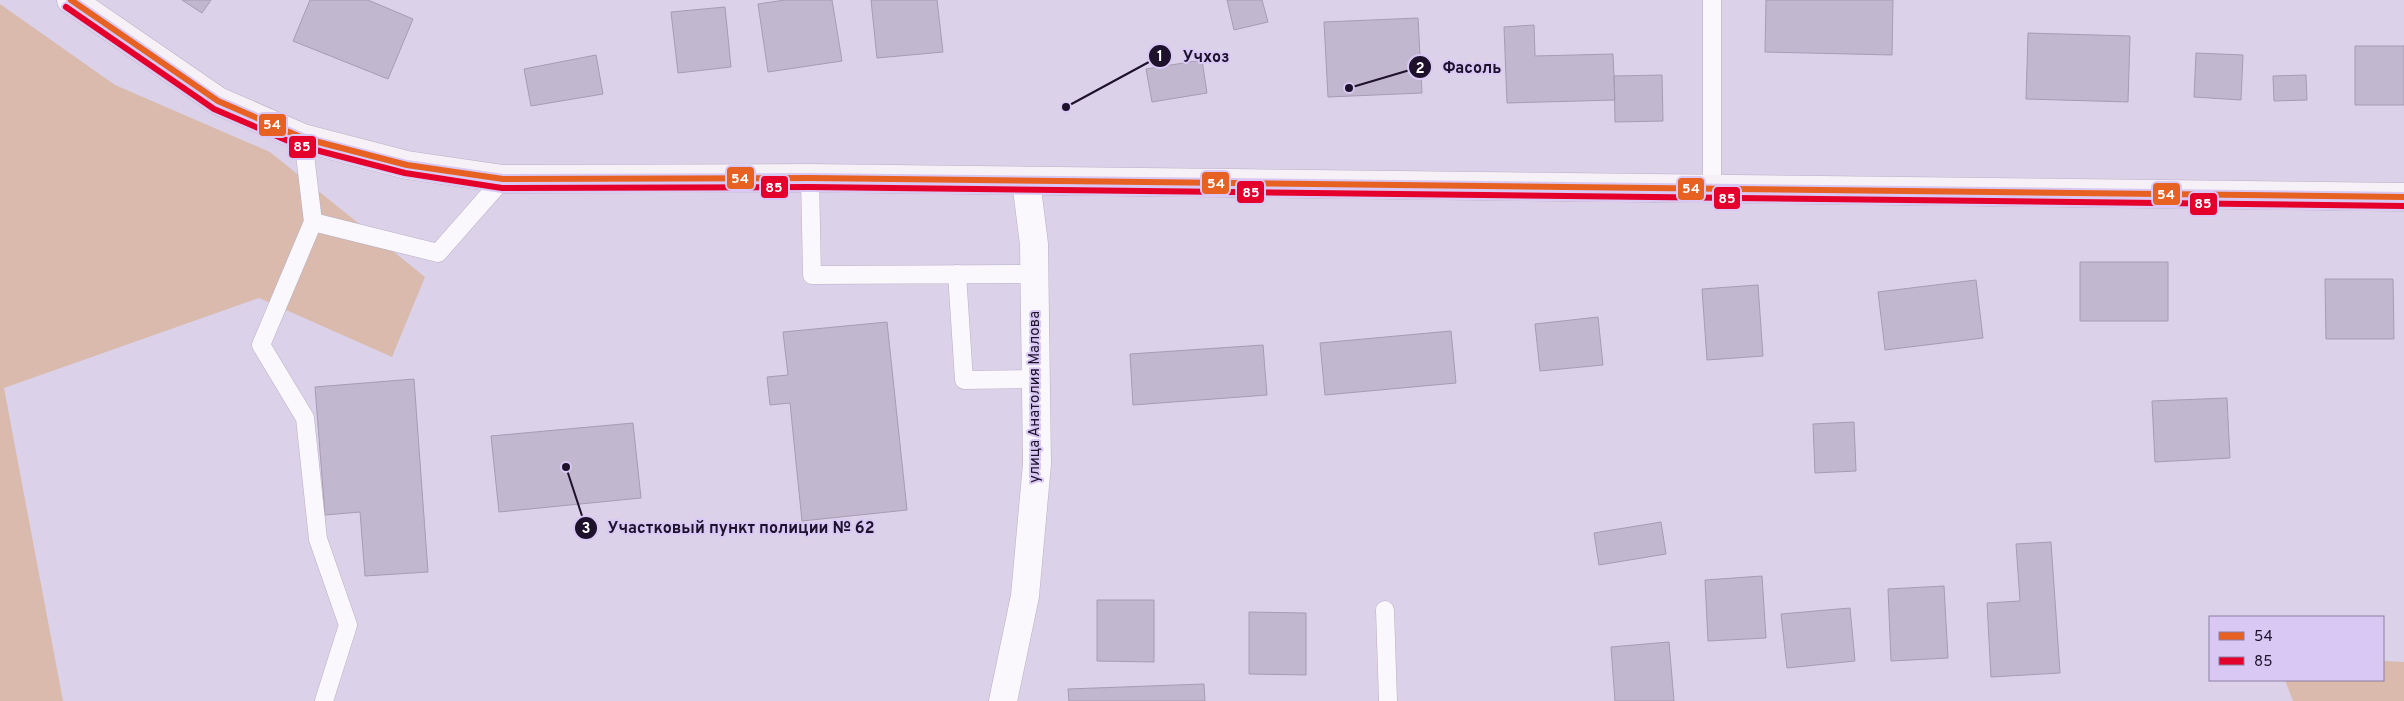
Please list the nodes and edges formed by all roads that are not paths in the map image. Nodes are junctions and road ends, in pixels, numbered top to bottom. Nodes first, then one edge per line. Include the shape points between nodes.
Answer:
1 (71, 0) edge
2 (1712, 0) edge
3 (303, 138) junction
4 (810, 178) junction
5 (503, 179) junction
6 (1026, 181) junction
7 (1712, 189) junction
8 (2404, 197) edge
9 (313, 222) junction
10 (957, 274) junction
11 (1034, 274) junction
12 (1036, 379) junction
13 (1385, 610) dead end
14 (324, 701) edge
15 (1003, 701) edge
16 (1388, 701) edge

1 - 3 street via 218,101
2 - 7 lane
3 - 5 street via 407,165
3 - 9 lane
4 - 5 street
4 - 6 street
4 - 10 lane via 812,275
5 - 9 lane via 438,252
6 - 7 street
6 - 11 street, улица Анатолия Малова via 1034,244
7 - 8 street
9 - 14 lane via 261,346 305,418 318,539 348,625
10 - 11 lane
10 - 12 lane via 964,380
11 - 12 street, улица Анатолия Малова
12 - 15 street, улица Анатолия Малова via 1037,464 1025,596
13 - 16 lane

